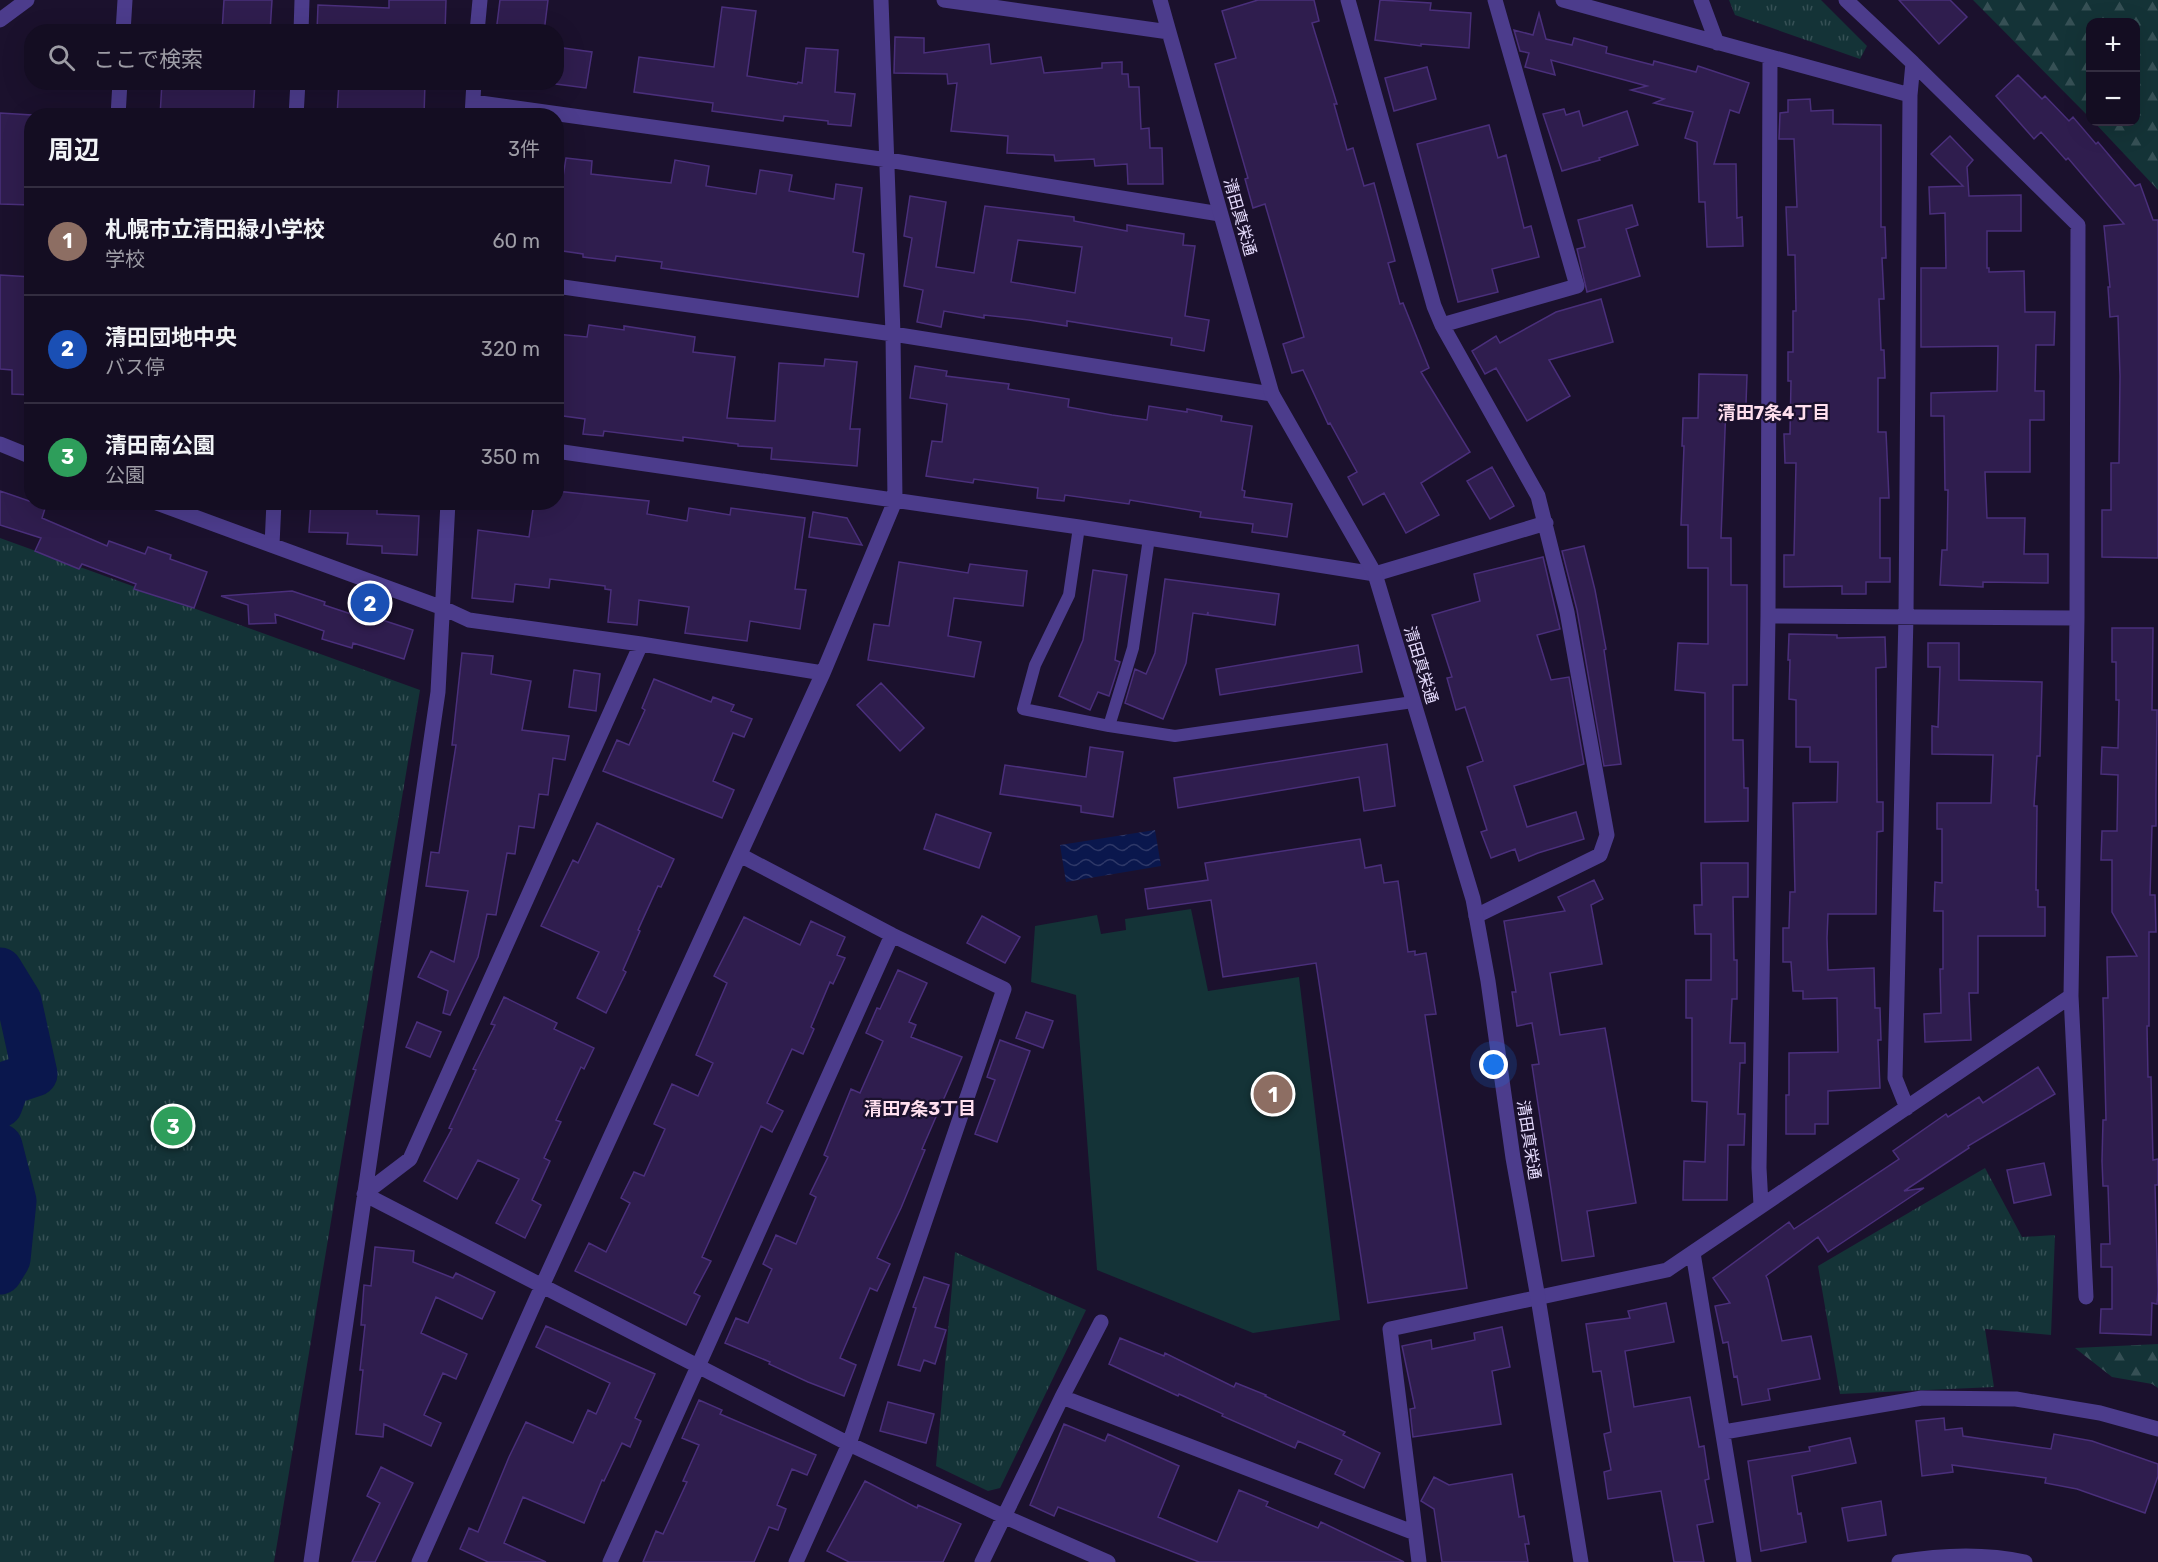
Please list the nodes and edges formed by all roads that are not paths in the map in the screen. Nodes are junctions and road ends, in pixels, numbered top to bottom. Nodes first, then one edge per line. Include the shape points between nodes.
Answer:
1 (27, 0) edge
2 (125, 0) edge
3 (302, 0) edge
4 (480, 0) edge
5 (880, 0) edge
6 (944, 0) edge
7 (1160, 0) edge
8 (1348, 0) edge
9 (1495, 0) edge
10 (1563, 0) edge
11 (1701, 0) edge
12 (1846, 0) edge
13 (1008, 5) edge
14 (0, 20) edge
15 (124, 24) edge
16 (301, 24) edge
17 (478, 24) edge
18 (1169, 32) junction
19 (1717, 43) junction
20 (1770, 57) junction
21 (1913, 63) junction
22 (119, 90) edge
23 (298, 90) edge
24 (473, 90) edge
25 (1910, 95) junction
26 (118, 108) edge
27 (296, 108) edge
28 (472, 108) edge
29 (564, 120) edge
30 (888, 160) junction
31 (1220, 214) junction
32 (564, 287) edge
33 (1442, 324) junction
34 (893, 334) junction
35 (1272, 394) junction
36 (0, 444) edge
37 (564, 452) edge
38 (24, 454) edge
39 (895, 501) junction
40 (176, 510) edge
41 (274, 510) edge
42 (448, 510) edge
43 (1546, 523) junction
44 (1079, 527) junction
45 (1149, 538) junction
46 (272, 545) junction
47 (1375, 574) junction
48 (443, 608) junction
49 (1768, 616) junction
50 (1906, 616) junction
51 (2077, 618) junction
52 (641, 644) junction
53 (823, 673) junction
54 (1413, 702) junction
55 (1109, 726) junction
56 (740, 855) junction
57 (1476, 916) junction
58 (892, 935) junction
59 (2071, 996) junction
60 (1907, 1108) junction
61 (364, 1194) junction
62 (1761, 1205) junction
63 (1693, 1253) junction
64 (542, 1286) junction
65 (2086, 1297) dead end
66 (1538, 1298) junction
67 (1101, 1322) dead end
68 (698, 1367) junction
69 (1062, 1397) junction
70 (2158, 1429) edge
71 (1724, 1432) junction
72 (849, 1444) junction
73 (1003, 1516) junction
74 (1415, 1533) junction
75 (311, 1562) edge
76 (419, 1562) edge
77 (610, 1562) edge
78 (796, 1562) edge
79 (982, 1562) edge
80 (1107, 1562) edge
81 (1419, 1562) edge
82 (1581, 1562) edge
83 (1744, 1562) edge
84 (1899, 1562) edge
85 (2025, 1562) edge

1 - 14 street
2 - 15 street
3 - 16 street
4 - 17 street
5 - 30 street
6 - 13 street
7 - 18 street, 清田真栄通
8 - 33 street
9 - 33 street via 1577,286
10 - 19 street
11 - 19 street
12 - 21 street
13 - 18 street
18 - 31 street, 清田真栄通
19 - 20 street
20 - 25 street
20 - 49 street
21 - 25 street
21 - 51 street via 2078,225
22 - 26 street
23 - 27 street
24 - 28 street
25 - 50 street
29 - 30 street
30 - 31 street
30 - 34 street
31 - 35 street, 清田真栄通
32 - 34 street
33 - 43 street via 1538,496
34 - 35 street
34 - 39 street
35 - 47 street, 清田真栄通
36 - 38 street
37 - 39 street
39 - 44 street
39 - 53 street
40 - 46 street
41 - 46 street
42 - 48 street
43 - 47 street
43 - 57 street via 1568,612 1606,835 1600,855
44 - 45 street
44 - 55 lane via 1069,595 1035,665 1023,709
45 - 47 street
45 - 55 lane via 1133,648
46 - 48 street
47 - 54 street, 清田真栄通
48 - 52 street via 469,621
48 - 61 street via 438,692
49 - 50 street
49 - 62 street
50 - 51 street
50 - 60 street via 1894,1078
51 - 59 street
52 - 53 street
52 - 61 street via 410,1159
53 - 56 street
54 - 55 lane via 1175,736
54 - 57 street, 清田真栄通
56 - 58 street
56 - 64 street
57 - 66 street, 清田真栄通
58 - 68 street
58 - 72 street via 1004,989
59 - 60 street
59 - 65 street
60 - 62 street
61 - 64 street
61 - 75 street
62 - 63 street
63 - 66 street via 1667,1270
63 - 71 street
64 - 68 street
64 - 76 street
66 - 74 street via 1390,1329
66 - 82 street, 清田真栄通
67 - 69 street
68 - 72 street
68 - 77 street
69 - 73 street
69 - 74 street
70 - 71 street via 2100,1413 2016,1399 1922,1398
71 - 83 street
72 - 73 street
72 - 78 street
73 - 79 street
73 - 80 street
74 - 81 street
84 - 85 street via 1996,1556

